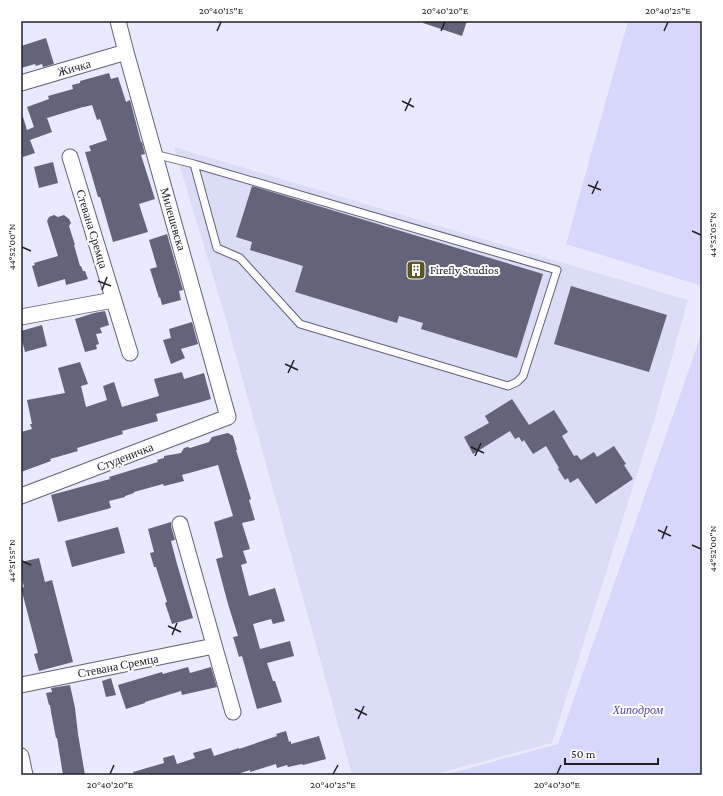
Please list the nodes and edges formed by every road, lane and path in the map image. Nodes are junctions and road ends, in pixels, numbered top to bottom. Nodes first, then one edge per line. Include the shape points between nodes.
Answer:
1 (118, 21) edge
2 (126, 52) junction
3 (21, 84) edge
4 (154, 154) junction
5 (70, 157) dead end
6 (194, 164) junction
7 (113, 300) junction
8 (21, 317) edge
9 (130, 353) dead end
10 (228, 417) joint
11 (21, 496) edge
12 (180, 524) dead end
13 (214, 646) junction
14 (21, 685) edge
15 (233, 712) dead end
16 (21, 756) edge
17 (25, 775) edge

1 - 2 street, Милешевска
2 - 3 street, Жичка
2 - 4 street, Милешевска
4 - 6 lane
4 - 10 street, Милешевска
5 - 7 street, Стевана Сремца
6 - 6 lane via 557,270 523,376 508,386 300,324 240,258 217,248
7 - 8 street
7 - 9 street, Стевана Сремца
10 - 11 street, Студеничка
12 - 13 street
13 - 14 street, Стевана Сремца
13 - 15 street
16 - 17 street

